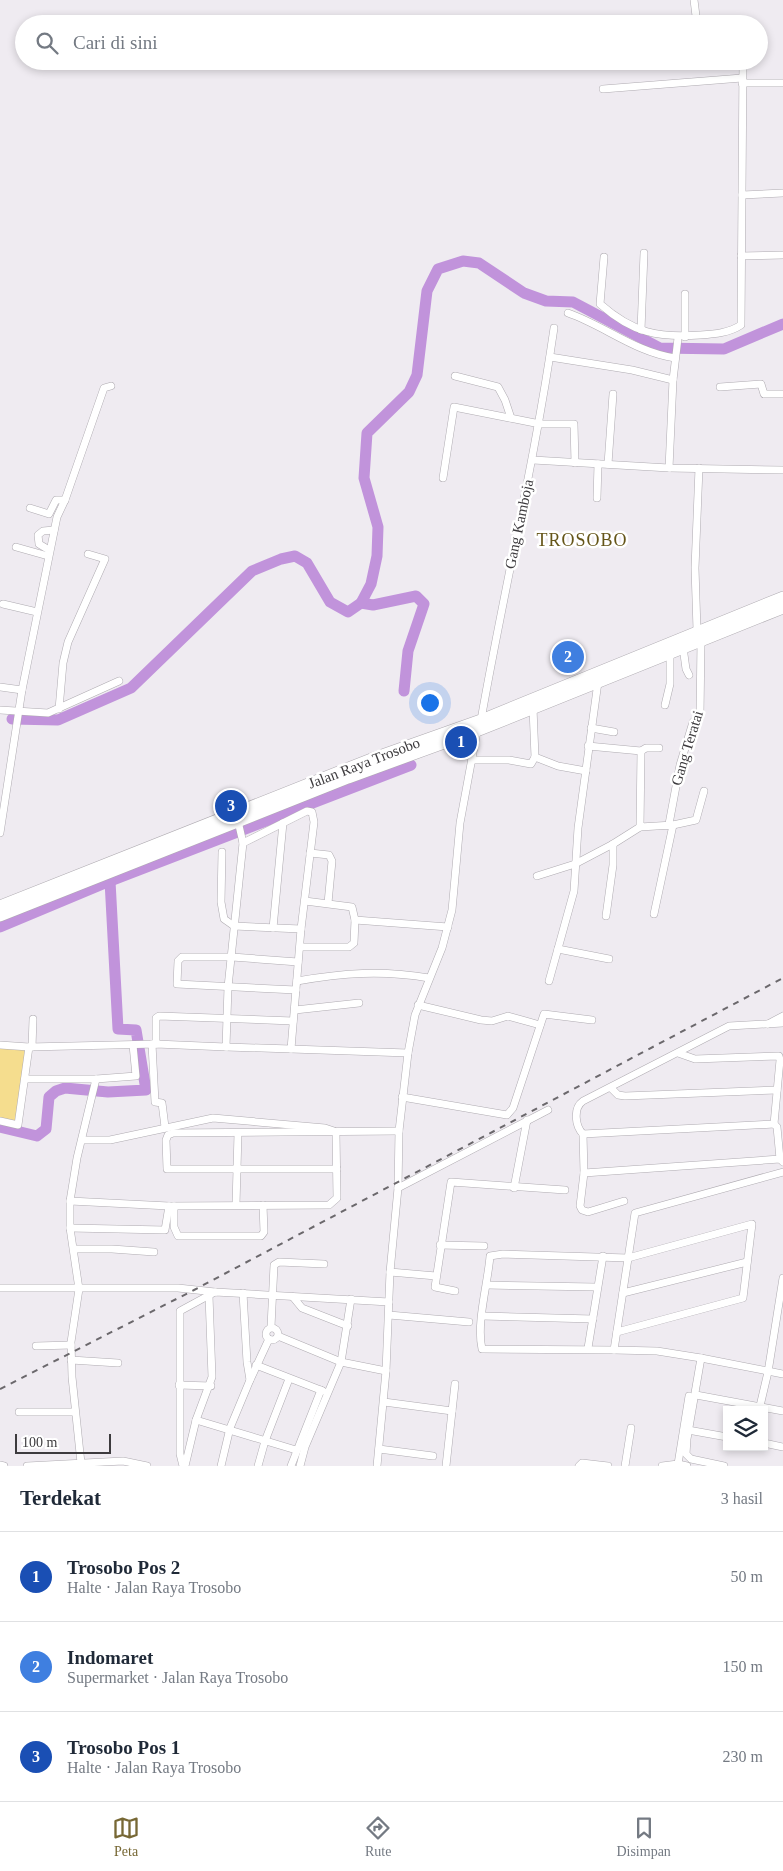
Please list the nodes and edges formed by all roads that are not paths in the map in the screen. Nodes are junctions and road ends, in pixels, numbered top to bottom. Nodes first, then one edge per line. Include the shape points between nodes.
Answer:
1 (694, 0) edge
2 (695, 15) edge
3 (742, 70) edge
4 (742, 81) junction
5 (783, 83) edge
6 (603, 89) dead end
7 (783, 193) edge
8 (742, 195) junction
9 (644, 253) dead end
10 (783, 255) edge
11 (604, 256) dead end
12 (741, 256) junction
13 (685, 294) dead end
14 (568, 313) dead end
15 (554, 328) dead end
16 (641, 330) junction
17 (680, 338) junction
18 (676, 356) junction
19 (550, 357) junction
20 (455, 376) dead end
21 (673, 380) junction
22 (111, 386) dead end
23 (720, 387) dead end
24 (613, 394) dead end
25 (783, 394) edge
26 (511, 418) junction
27 (540, 424) junction
28 (533, 460) junction
29 (575, 463) junction
30 (598, 464) junction
31 (608, 464) junction
32 (669, 468) junction
33 (700, 468) junction
34 (783, 470) edge
35 (443, 478) dead end
36 (597, 498) dead end
37 (65, 500) junction
38 (30, 508) dead end
39 (54, 530) junction
40 (16, 547) dead end
41 (49, 553) junction
42 (88, 554) dead end
43 (783, 597) edge
44 (3, 604) dead end
45 (783, 608) edge
46 (37, 612) junction
47 (699, 635) junction
48 (683, 647) junction
49 (670, 654) junction
50 (689, 675) dead end
51 (119, 681) dead end
52 (598, 682) junction
53 (0, 687) edge
54 (22, 690) junction
55 (665, 705) dead end
56 (533, 708) junction
57 (59, 709) junction
58 (0, 710) edge
59 (19, 714) junction
60 (479, 725) junction
61 (591, 728) junction
62 (614, 732) dead end
63 (588, 746) junction
64 (659, 748) dead end
65 (409, 750) junction
66 (641, 751) junction
67 (535, 757) junction
68 (472, 760) junction
69 (586, 771) junction
70 (704, 791) dead end
71 (239, 822) junction
72 (283, 824) junction
73 (671, 824) junction
74 (640, 826) junction
75 (0, 833) edge
76 (244, 843) junction
77 (613, 844) junction
78 (222, 852) dead end
79 (310, 853) junction
80 (575, 864) junction
81 (537, 876) dead end
82 (305, 901) junction
83 (328, 903) junction
84 (0, 906) edge
85 (654, 914) dead end
86 (0, 916) edge
87 (606, 916) dead end
88 (355, 920) junction
89 (234, 926) junction
90 (448, 926) junction
91 (273, 928) junction
92 (301, 929) junction
93 (300, 947) junction
94 (558, 949) junction
95 (232, 957) junction
96 (609, 959) dead end
97 (298, 962) junction
98 (428, 978) junction
99 (297, 980) junction
100 (549, 980) dead end
101 (228, 987) junction
102 (296, 990) junction
103 (359, 1003) dead end
104 (418, 1005) junction
105 (295, 1010) junction
106 (783, 1016) edge
107 (227, 1017) junction
108 (33, 1019) dead end
109 (294, 1020) junction
110 (592, 1020) dead end
111 (783, 1022) edge
112 (768, 1024) junction
113 (540, 1025) junction
114 (154, 1044) junction
115 (0, 1045) edge
116 (137, 1045) junction
117 (30, 1047) junction
118 (226, 1047) junction
119 (291, 1048) junction
120 (408, 1053) junction
121 (678, 1053) junction
122 (25, 1079) junction
123 (95, 1080) junction
124 (611, 1088) junction
125 (777, 1090) junction
126 (402, 1097) junction
127 (548, 1110) dead end
128 (527, 1120) junction
129 (0, 1121) edge
130 (774, 1124) junction
131 (165, 1127) junction
132 (399, 1131) junction
133 (238, 1133) junction
134 (336, 1133) junction
135 (583, 1134) junction
136 (82, 1140) junction
137 (782, 1160) edge
138 (237, 1169) junction
139 (337, 1169) junction
140 (783, 1172) edge
141 (584, 1173) junction
142 (398, 1188) junction
143 (514, 1188) junction
144 (565, 1190) dead end
145 (70, 1201) junction
146 (624, 1201) dead end
147 (236, 1205) junction
148 (172, 1206) junction
149 (264, 1206) junction
150 (70, 1228) junction
151 (440, 1245) junction
152 (484, 1246) dead end
153 (75, 1249) junction
154 (154, 1252) dead end
155 (603, 1256) junction
156 (628, 1258) junction
157 (747, 1262) junction
158 (324, 1264) dead end
159 (390, 1272) junction
160 (436, 1276) junction
161 (783, 1278) edge
162 (487, 1285) junction
163 (596, 1287) junction
164 (0, 1288) edge
165 (79, 1289) junction
166 (455, 1291) dead end
167 (623, 1293) junction
168 (212, 1294) junction
169 (243, 1294) junction
170 (272, 1295) junction
171 (294, 1297) junction
172 (351, 1299) junction
173 (389, 1302) junction
174 (389, 1315) junction
175 (482, 1316) junction
176 (593, 1319) junction
177 (469, 1322) dead end
178 (348, 1326) junction
179 (272, 1328) junction
180 (617, 1332) junction
181 (278, 1336) junction
182 (269, 1339) junction
183 (36, 1346) dead end
184 (71, 1346) junction
185 (588, 1348) junction
186 (614, 1350) junction
187 (701, 1358) junction
188 (71, 1360) junction
189 (118, 1362) dead end
190 (341, 1362) junction
191 (256, 1365) junction
192 (386, 1371) junction
193 (768, 1372) junction
194 (783, 1374) edge
195 (289, 1379) junction
196 (250, 1380) junction
197 (455, 1384) dead end
198 (179, 1385) junction
199 (211, 1386) junction
200 (321, 1390) junction
201 (328, 1393) junction
202 (692, 1395) junction
203 (384, 1402) junction
204 (760, 1406) joint
205 (768, 1408) edge
206 (452, 1411) junction
207 (783, 1411) edge
208 (19, 1412) dead end
209 (75, 1412) junction
210 (196, 1420) junction
211 (230, 1428) junction
212 (631, 1428) dead end
213 (688, 1430) junction
214 (723, 1435) edge
215 (265, 1441) junction
216 (768, 1444) edge
217 (783, 1447) edge
218 (379, 1449) junction
219 (296, 1450) junction
220 (433, 1456) dead end
221 (81, 1463) junction
222 (678, 1464) junction
223 (0, 1465) edge
224 (580, 1465) edge
225 (4, 1466) edge
226 (26, 1466) edge
227 (147, 1466) edge
228 (184, 1466) edge
229 (221, 1466) edge
230 (258, 1466) edge
231 (291, 1466) edge
232 (300, 1466) edge
233 (377, 1466) edge
234 (446, 1466) edge
235 (608, 1466) edge
236 (625, 1466) edge
237 (662, 1466) edge
238 (687, 1466) edge
239 (724, 1466) edge

1 - 2 street
3 - 4 street
4 - 5 street
4 - 6 street
4 - 8 street
7 - 8 street
8 - 12 street
9 - 16 street
10 - 12 street
11 - 16 street via 600,304
12 - 17 street via 740,325 720,333
13 - 17 street
14 - 18 street via 639,348
15 - 19 street, Gang Kamboja
16 - 17 street
17 - 18 street
18 - 21 street
19 - 21 street
19 - 27 street, Gang Kamboja
20 - 26 street via 498,387
21 - 32 street
22 - 37 street via 104,388
23 - 25 street via 761,384 764,394
24 - 31 street
26 - 27 street
26 - 35 street via 452,408
27 - 28 street, Gang Kamboja
27 - 29 street via 575,424
28 - 29 street
28 - 60 street, Gang Kamboja
29 - 30 street
30 - 31 street
30 - 36 street
31 - 32 street
32 - 33 street
33 - 34 street
33 - 47 street, Gang Teratai via 695,568
37 - 38 street via 56,500 49,514
37 - 39 street
39 - 41 street
39 - 41 street via 44,530 38,535 39,544
40 - 41 street
41 - 46 street
42 - 57 street via 105,559 68,642
43 - 47 highway, Jalan Raya Trosobo
44 - 46 street
45 - 47 highway, Jalan Raya Trosobo
46 - 54 street
47 - 48 highway, Jalan Raya Trosobo
47 - 60 highway, Jalan Raya Trosobo
47 - 73 street, Gang Teratai via 700,716 693,722 680,765
48 - 49 highway, Jalan Raya Trosobo
48 - 50 street
49 - 52 highway, Jalan Raya Trosobo
49 - 55 street via 670,684
51 - 57 street
52 - 56 highway, Jalan Raya Trosobo
52 - 61 street
53 - 54 street
54 - 59 street
56 - 60 highway, Jalan Raya Trosobo
56 - 67 street
57 - 59 street via 42,714
58 - 59 street
59 - 75 street
60 - 65 highway, Jalan Raya Trosobo
60 - 68 street, Gang Kamboja
61 - 62 street
61 - 63 street
63 - 66 street
63 - 69 street
64 - 66 street
65 - 71 highway, Jalan Raya Trosobo
65 - 84 highway, Jalan Raya Trosobo
66 - 74 street
67 - 68 street via 531,764 509,760
67 - 69 street via 558,766
68 - 90 street, Gang Kamboja via 460,824
69 - 80 street
70 - 73 street via 696,820
71 - 76 street
71 - 86 highway, Jalan Raya Trosobo
72 - 76 street
72 - 79 street via 307,811 312,812
72 - 91 street
73 - 74 street
73 - 85 street, Gang Teratai
74 - 77 street
76 - 89 street
77 - 80 street
77 - 87 street
78 - 89 street via 221,910 224,919
79 - 82 street
79 - 83 street via 329,856 332,861
80 - 81 street
80 - 94 street via 574,891
82 - 83 street
82 - 92 street
83 - 88 street via 352,907
88 - 90 street
88 - 93 street via 352,946
89 - 91 street
89 - 95 street
90 - 98 street, Gang Kamboja
91 - 92 street
92 - 93 street
93 - 97 street
94 - 96 street
94 - 100 street
95 - 97 street
95 - 101 street
95 - 101 street via 182,958 178,961 178,986
97 - 99 street
98 - 99 street via 368,972
98 - 104 street, Gang Kamboja
99 - 102 street
101 - 102 street
101 - 107 street
102 - 105 street
103 - 105 street
104 - 113 street via 481,1020 492,1021 508,1016
104 - 120 street, Gang Kamboja
105 - 109 street
106 - 112 street
107 - 109 street
107 - 114 street via 158,1016
107 - 118 street
108 - 117 street
109 - 119 street
110 - 113 street via 546,1013
111 - 112 street
112 - 121 street via 729,1026
113 - 126 street via 508,1115
114 - 116 street
114 - 118 street
114 - 131 street via 155,1102 162,1103
115 - 117 street
116 - 117 street
116 - 123 street via 136,1076
117 - 122 street
118 - 119 street
119 - 120 street
120 - 126 street, Gang Kamboja
121 - 124 street
121 - 125 street via 695,1059 777,1055 780,1060
122 - 123 street
122 - 129 street via 18,1125
123 - 136 street
124 - 125 street via 618,1095 625,1096
124 - 135 street via 580,1104 576,1122
125 - 130 street
126 - 132 street, Gang Kamboja
127 - 128 street
128 - 142 street
128 - 143 street
130 - 135 street
130 - 137 street
131 - 134 street via 225,1118 326,1128
131 - 136 street via 110,1140
132 - 134 street
132 - 142 street, Gang Kamboja
133 - 134 street
133 - 138 street
133 - 138 street via 169,1134 166,1140 166,1166 170,1170
134 - 139 street
135 - 141 street
136 - 145 street
137 - 141 street
138 - 139 street
138 - 147 street
139 - 149 street via 337,1198 329,1205
140 - 156 street via 635,1213
141 - 146 street via 580,1206 583,1211
142 - 159 street, Gang Kamboja
143 - 144 street
143 - 151 street via 451,1182
145 - 148 street
145 - 150 street
147 - 148 street
147 - 149 street
148 - 149 street via 178,1236 261,1236 264,1232
148 - 150 street via 164,1230
150 - 153 street
151 - 152 street
151 - 160 street
153 - 154 street
153 - 165 street
155 - 156 street
155 - 162 street via 490,1256
155 - 163 street
156 - 157 street via 752,1224
156 - 167 street
157 - 167 street
157 - 180 street via 742,1298
158 - 170 street via 276,1264
159 - 160 street
159 - 173 street, Gang Kamboja
160 - 166 street via 436,1288
161 - 193 street
162 - 163 street
162 - 175 street
163 - 176 street
164 - 165 street
165 - 168 street via 178,1288
165 - 184 street
167 - 180 street
168 - 169 street
168 - 198 street via 179,1312
168 - 199 street
169 - 170 street
169 - 196 street
170 - 171 street
170 - 179 street
171 - 172 street
171 - 178 street via 302,1308
172 - 173 street
172 - 178 street
173 - 174 street, Gang Kamboja
174 - 177 street
174 - 192 street, Gang Kamboja
175 - 176 street
175 - 185 street via 482,1349
176 - 185 street
178 - 190 street
179 - 181 street via 277,1330
179 - 182 street via 266,1332
180 - 186 street
181 - 182 street
181 - 190 street
182 - 191 street
183 - 184 street
184 - 188 street
185 - 186 street
186 - 187 street via 657,1351
187 - 193 street
187 - 202 street
188 - 189 street
188 - 209 street
190 - 192 street
190 - 201 street
191 - 195 street
191 - 196 street
192 - 203 street, Gang Kamboja
193 - 194 street
193 - 204 street
195 - 200 street
195 - 215 street
196 - 211 street
197 - 206 street
198 - 199 street
198 - 228 street via 180,1459
199 - 210 street
200 - 201 street
200 - 219 street
201 - 232 street
202 - 204 street
202 - 213 street
202 - 222 street
203 - 206 street
203 - 218 street, Gang Kamboja
205 - 207 street
206 - 234 street
208 - 209 street
209 - 221 street
210 - 211 street
210 - 228 street
211 - 215 street
211 - 229 street
212 - 236 street
213 - 214 street
213 - 239 street via 688,1457
215 - 219 street
215 - 230 street
216 - 217 street
218 - 220 street
218 - 233 street, Gang Kamboja
219 - 231 street
221 - 226 street
221 - 227 street via 123,1461
222 - 237 street
222 - 238 street
223 - 225 street
224 - 235 street

